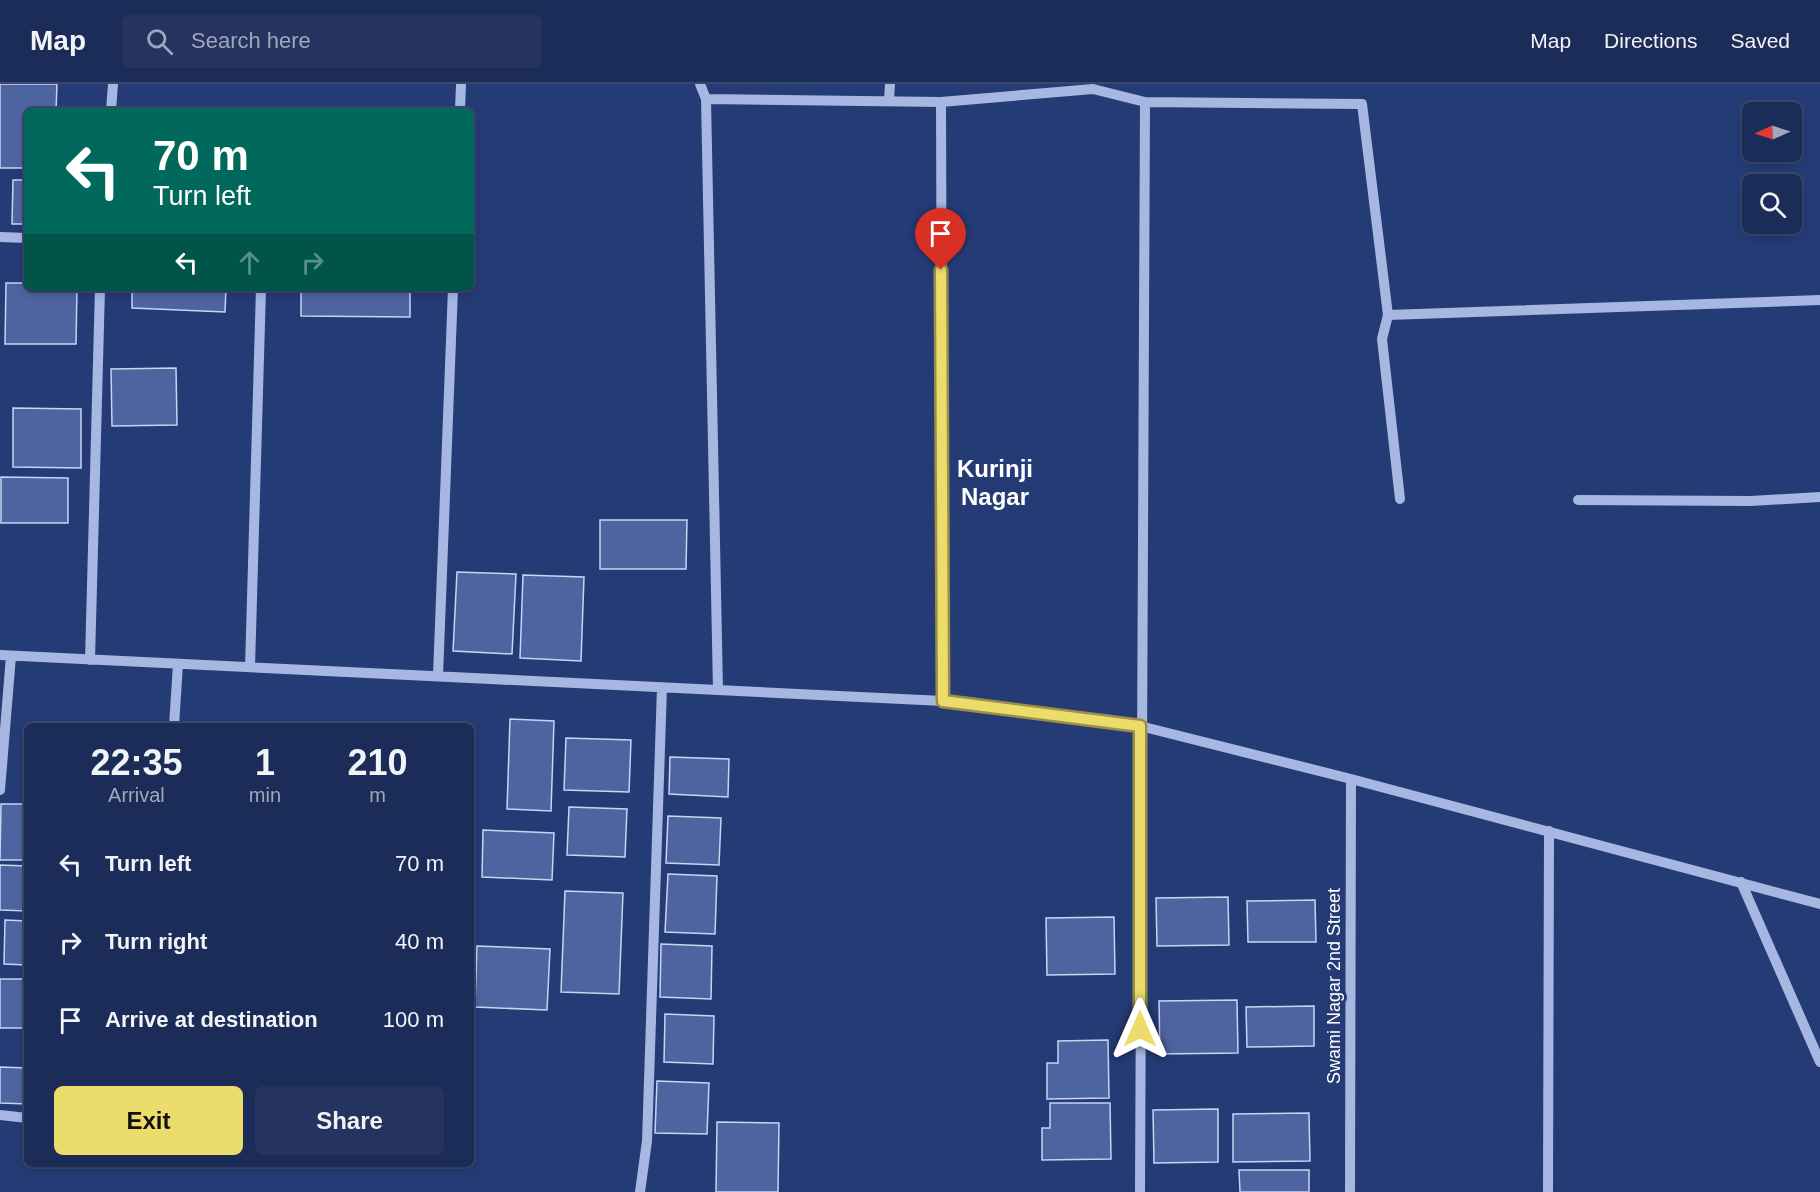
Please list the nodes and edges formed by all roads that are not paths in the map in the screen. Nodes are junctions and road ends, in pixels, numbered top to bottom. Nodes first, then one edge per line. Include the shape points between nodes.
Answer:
1 (113, 84) edge
2 (460, 84) edge
3 (700, 84) edge
4 (890, 84) edge
5 (1093, 87) edge
6 (706, 99) junction
7 (889, 100) junction
8 (941, 102) junction
9 (1145, 102) junction
10 (111, 108) edge
11 (460, 108) edge
12 (0, 237) edge
13 (24, 238) edge
14 (99, 291) edge
15 (261, 291) edge
16 (453, 291) edge
17 (1820, 300) edge
18 (1388, 315) junction
19 (1820, 497) edge
20 (1400, 499) dead end
21 (1578, 500) dead end
22 (5, 656) edge
23 (90, 660) junction
24 (178, 664) junction
25 (250, 667) junction
26 (438, 676) junction
27 (662, 687) junction
28 (718, 690) junction
29 (943, 701) junction
30 (174, 723) edge
31 (1140, 726) junction
32 (1351, 779) junction
33 (0, 790) edge
34 (1549, 831) junction
35 (1741, 882) junction
36 (1820, 904) edge
37 (1820, 1062) edge
38 (0, 1115) edge
39 (24, 1118) edge
40 (640, 1192) edge
41 (1140, 1192) edge
42 (1350, 1192) edge
43 (1548, 1192) edge

1 - 10 street
2 - 11 street
3 - 6 street
4 - 7 street
5 - 8 street
5 - 9 street
6 - 7 street
6 - 28 street
7 - 8 street
8 - 29 street
9 - 18 street via 1362,104
9 - 31 street
12 - 13 street
14 - 23 street
15 - 25 street
16 - 26 street
17 - 18 street
18 - 20 street via 1382,339
19 - 21 street via 1751,501
22 - 23 street
22 - 33 street
23 - 24 street
24 - 25 street
24 - 30 street
25 - 26 street
26 - 27 street
27 - 28 street
27 - 40 street via 647,1141
28 - 29 street
29 - 31 street
31 - 32 street
31 - 41 street
32 - 34 street
32 - 42 street, Swami Nagar 2nd Street
34 - 35 street
34 - 43 street
35 - 36 street
35 - 37 street
38 - 39 street

